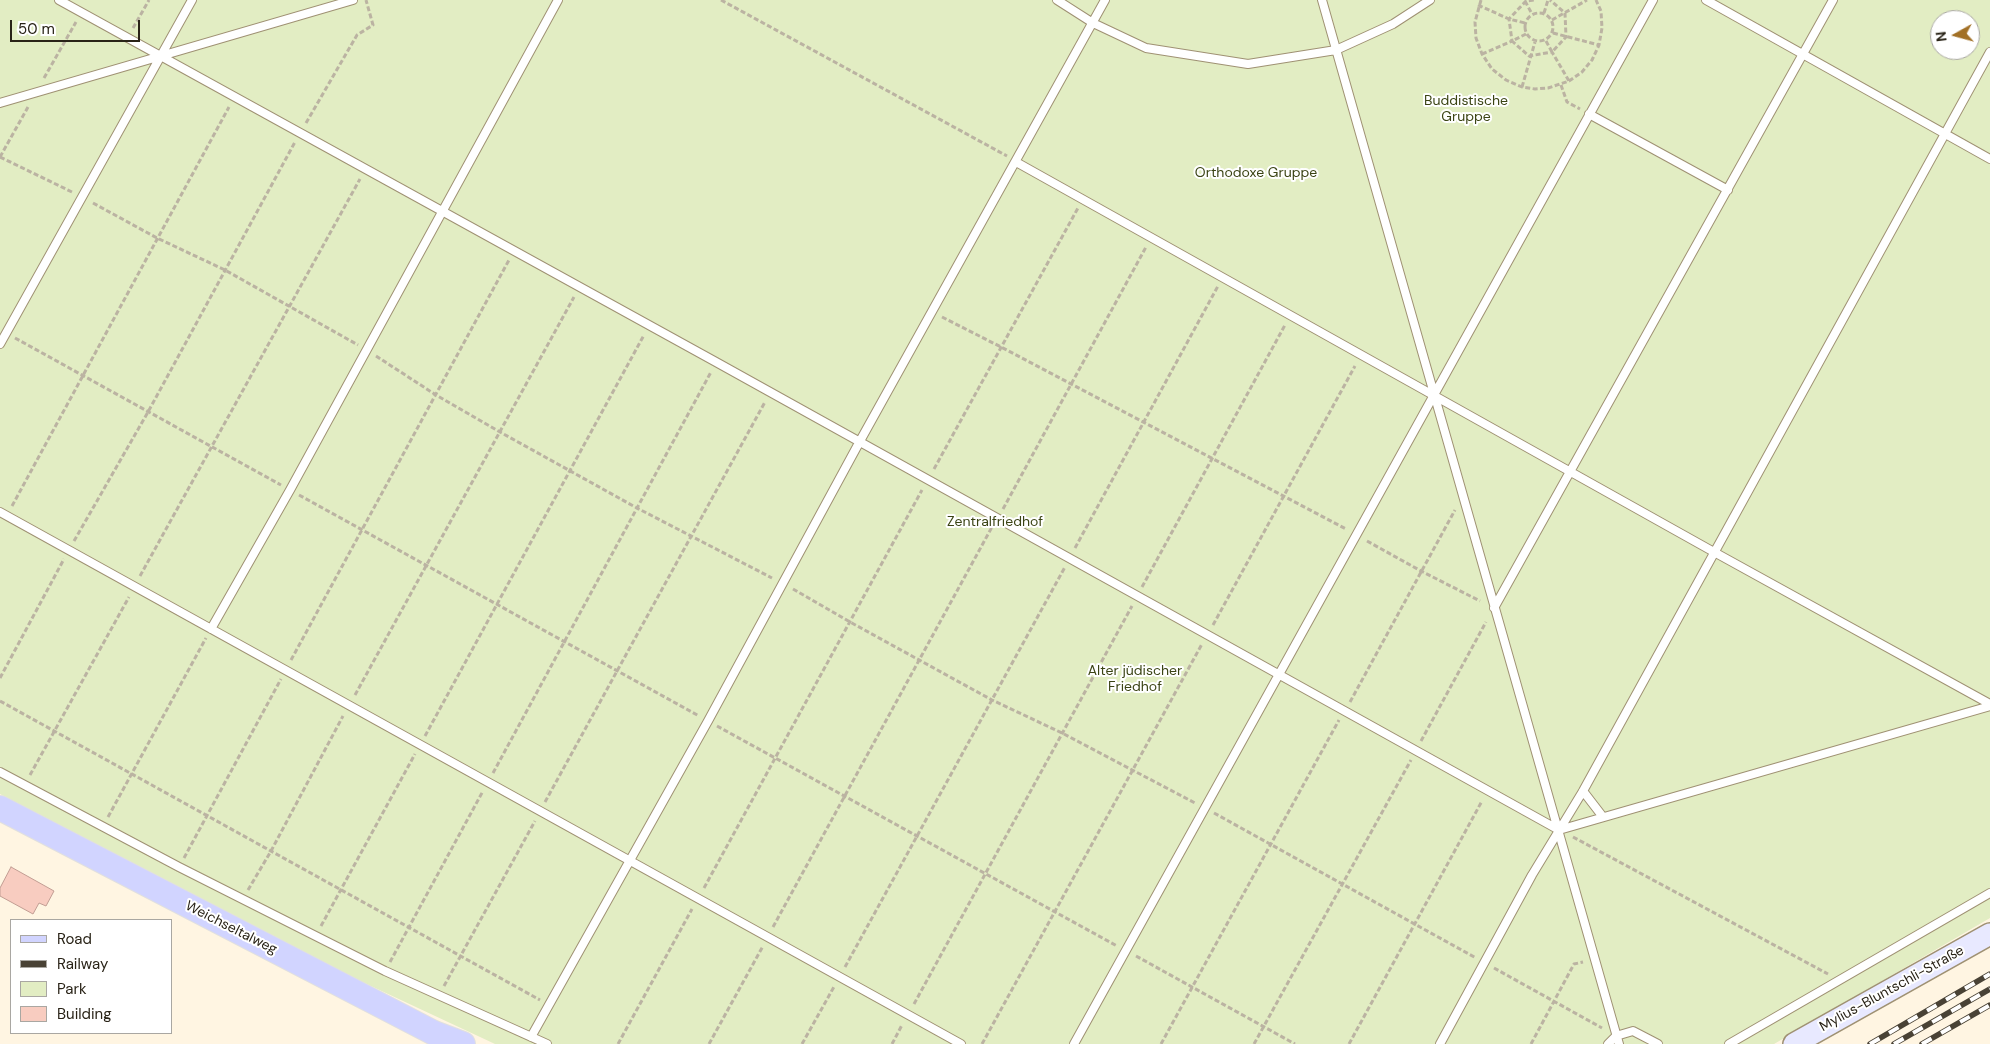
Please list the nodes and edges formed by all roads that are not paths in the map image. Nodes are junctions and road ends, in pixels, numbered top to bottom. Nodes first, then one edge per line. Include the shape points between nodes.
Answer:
1 (59, 0) edge
2 (192, 0) edge
3 (353, 0) edge
4 (558, 0) edge
5 (1057, 0) edge
6 (1106, 0) edge
7 (1322, 0) edge
8 (1430, 0) edge
9 (1653, 0) edge
10 (1706, 0) edge
11 (1834, 0) edge
12 (1093, 24) junction
13 (1336, 50) junction
14 (1990, 52) edge
15 (1803, 55) junction
16 (161, 56) junction
17 (0, 103) edge
18 (1589, 114) junction
19 (1945, 134) junction
20 (1990, 159) edge
21 (1016, 162) junction
22 (1728, 190) junction
23 (442, 210) junction
24 (0, 344) edge
25 (1433, 395) junction
26 (860, 441) junction
27 (1572, 471) junction
28 (3, 514) edge
29 (1714, 552) junction
30 (1494, 608) junction
31 (211, 629) junction
32 (1278, 673) junction
33 (1990, 705) edge
34 (0, 772) edge
35 (1583, 791) junction
36 (0, 808) edge
37 (1603, 817) junction
38 (1560, 830) junction
39 (629, 860) junction
40 (1990, 893) edge
41 (1990, 934) edge
42 (1616, 1036) junction
43 (531, 1037) junction
44 (463, 1044) edge
45 (547, 1044) edge
46 (961, 1044) edge
47 (1074, 1044) edge
48 (1440, 1044) edge
49 (1608, 1044) edge
50 (1619, 1044) edge
51 (1658, 1044) edge
52 (1729, 1044) edge
53 (1794, 1044) edge

1 - 16 lane
2 - 16 lane
3 - 16 lane
4 - 23 lane
5 - 12 lane
6 - 12 lane
7 - 13 lane
8 - 13 lane via 1393,24
9 - 18 lane
10 - 15 lane
11 - 15 lane
12 - 13 lane via 1146,48 1248,64
12 - 21 lane
13 - 25 lane
14 - 19 lane
15 - 19 lane
15 - 22 lane
16 - 17 lane
16 - 23 lane
16 - 24 lane
18 - 22 lane
18 - 25 lane
19 - 20 lane
19 - 29 lane
21 - 25 lane
21 - 26 lane
22 - 27 lane
23 - 26 lane
23 - 31 lane
25 - 27 lane
25 - 30 lane
25 - 32 lane
26 - 32 lane
26 - 39 lane
27 - 29 lane
27 - 30 lane
28 - 31 lane
29 - 33 lane
29 - 35 lane
30 - 38 lane
31 - 39 lane
32 - 38 lane
32 - 47 lane
33 - 37 lane
34 - 43 lane via 385,971
35 - 37 lane
35 - 38 lane
36 - 44 main road, Weichseltalweg via 434,1033
37 - 38 lane
38 - 42 lane
38 - 48 lane
39 - 43 lane
39 - 46 lane
40 - 52 lane
41 - 53 street, Mylius-Bluntschli-Straße
42 - 49 lane
42 - 50 lane
42 - 51 lane via 1633,1031
43 - 45 lane

